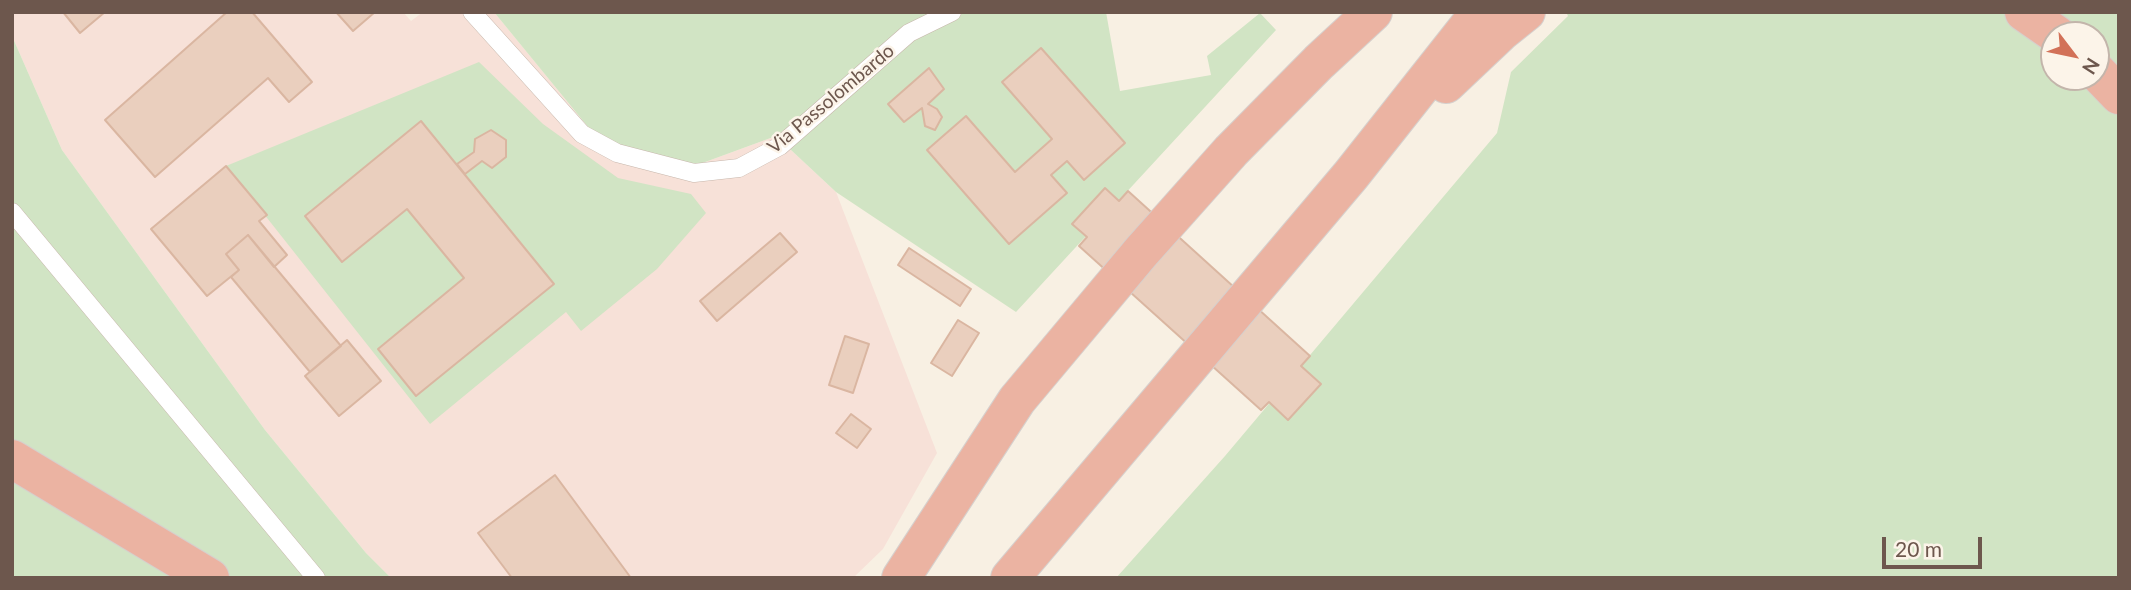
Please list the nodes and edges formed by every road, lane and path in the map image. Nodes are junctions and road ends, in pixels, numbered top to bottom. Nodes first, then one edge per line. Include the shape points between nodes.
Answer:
1 (472, 12) edge
2 (952, 12) edge
3 (1480, 12) edge
4 (1526, 12) edge
5 (2024, 12) edge
6 (1364, 14) edge
7 (2040, 23) edge
8 (1351, 175) junction
9 (12, 212) edge
10 (1017, 400) junction
11 (12, 459) edge
12 (210, 578) edge
13 (316, 578) edge
14 (901, 578) edge
15 (923, 578) edge
16 (1010, 578) edge

1 - 2 lane, Via Passolombardo via 582,134 617,153 694,173 739,168 780,146 909,33
3 - 8 highway
4 - 8 highway
5 - 7 highway
6 - 10 highway via 1231,151
8 - 16 highway
9 - 13 lane
10 - 14 highway
10 - 15 highway
11 - 12 highway

